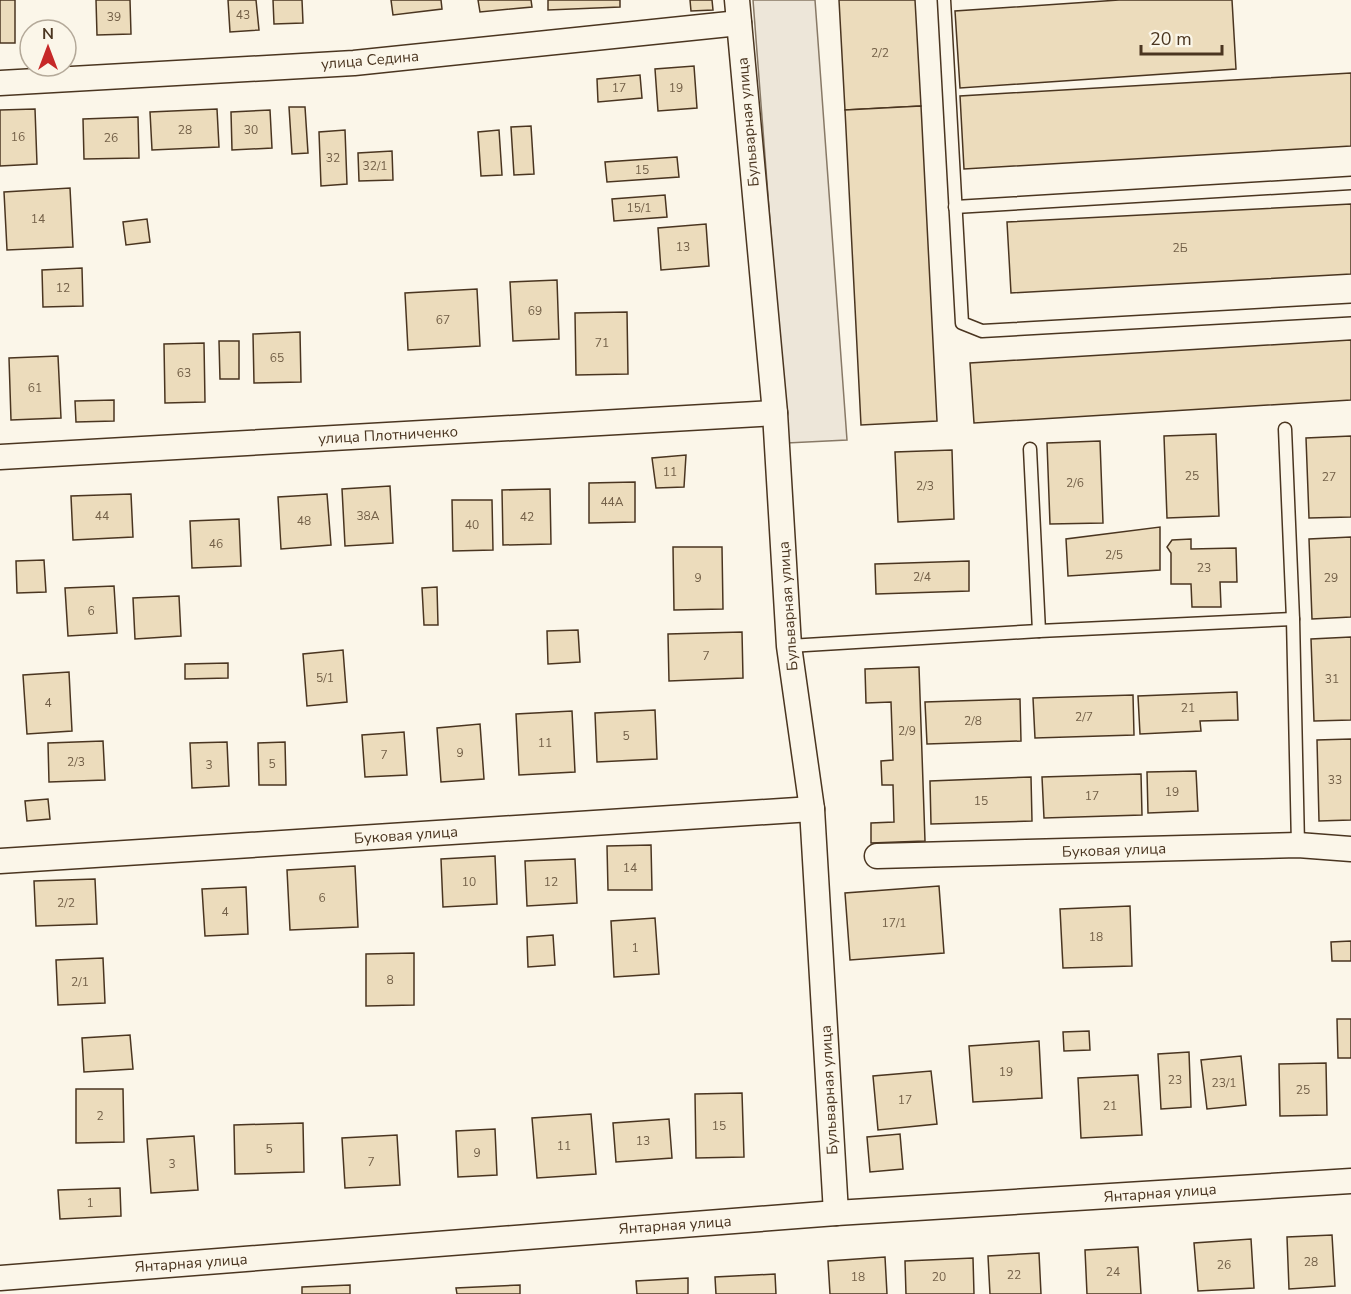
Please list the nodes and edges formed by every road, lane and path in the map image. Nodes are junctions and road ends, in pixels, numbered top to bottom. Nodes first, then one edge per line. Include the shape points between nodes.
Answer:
1 (944, 0) edge
2 (738, 11) edge
3 (0, 83) edge
4 (1351, 183) edge
5 (955, 207) junction
6 (1351, 310) edge
7 (775, 413) junction
8 (1285, 429) dead end
9 (1030, 449) dead end
10 (0, 457) edge
11 (1293, 619) junction
12 (1039, 631) junction
13 (789, 646) junction
14 (812, 808) junction
15 (1298, 845) junction
16 (1351, 849) edge
17 (877, 856) dead end
18 (0, 861) edge
19 (1351, 1181) edge
20 (836, 1213) junction
21 (0, 1278) edge

1 - 5 lane
2 - 3 street, улица Седина via 354,63
2 - 7 street, Бульварная улица
4 - 5 lane
5 - 6 lane via 962,323 982,332
7 - 10 street, улица Плотниченко
7 - 13 street, Бульварная улица
8 - 11 lane
9 - 12 lane
11 - 12 lane
11 - 15 lane
12 - 13 lane
13 - 14 street, Бульварная улица
14 - 18 street, Буковая улица
14 - 20 street, Бульварная улица
15 - 16 street, Буковая улица
15 - 17 street, Буковая улица
19 - 20 street, Янтарная улица
20 - 21 street, Янтарная улица

